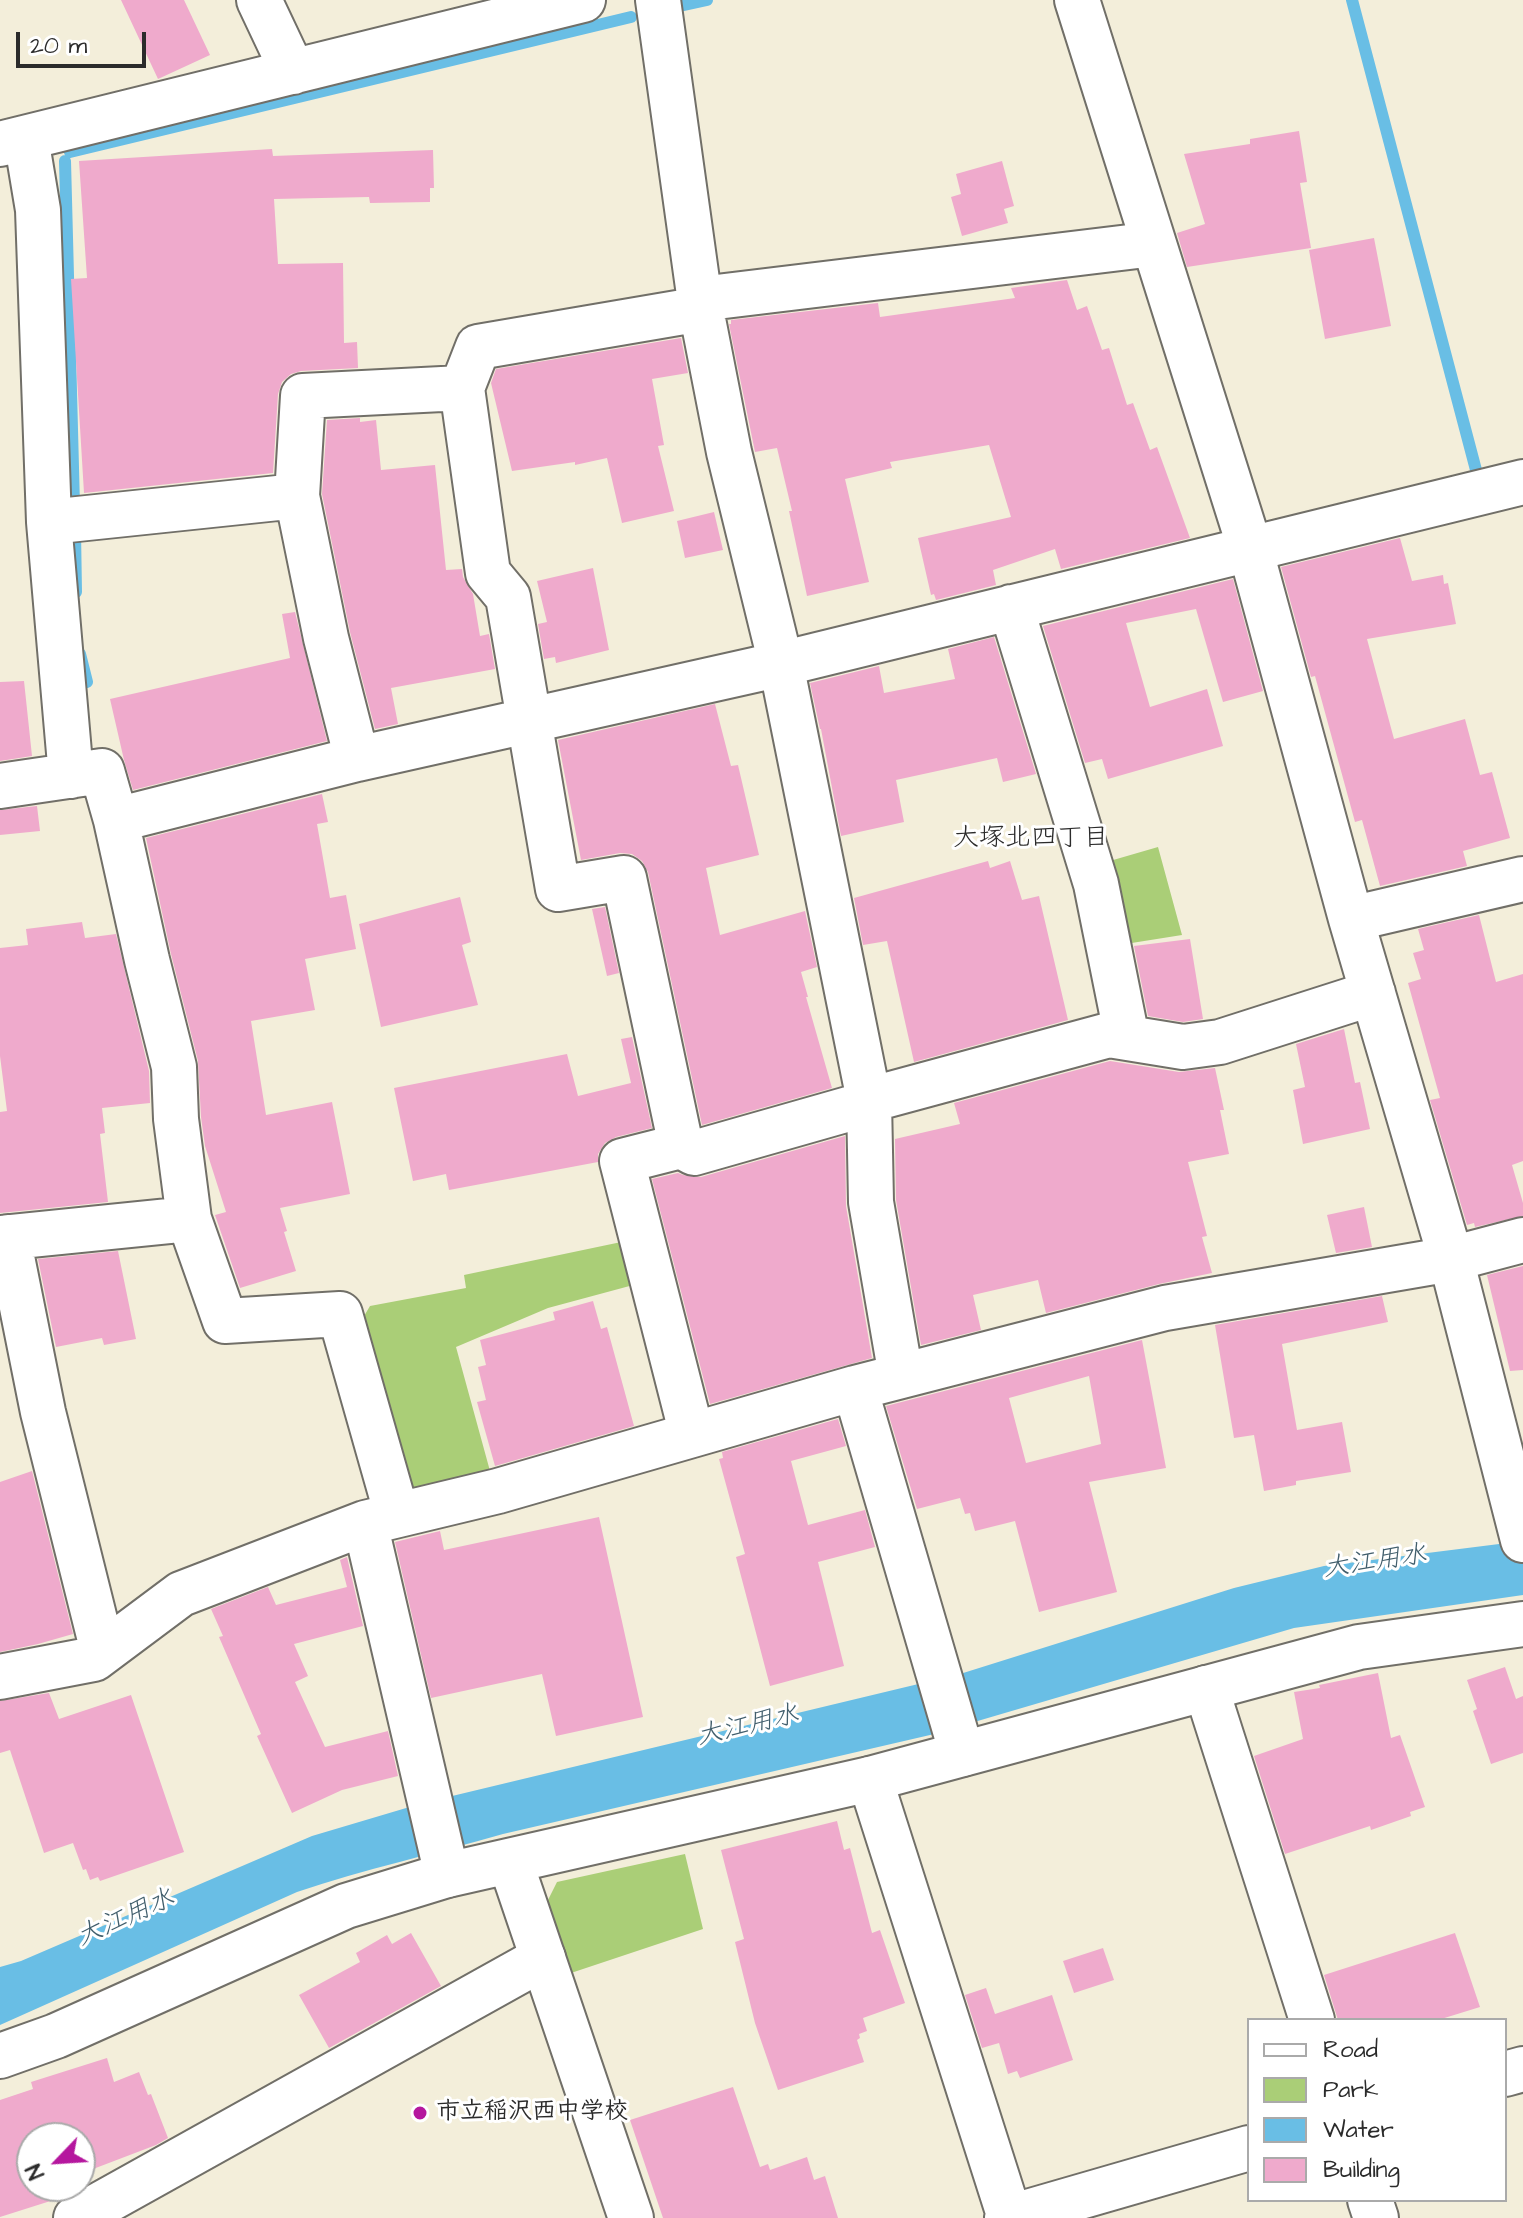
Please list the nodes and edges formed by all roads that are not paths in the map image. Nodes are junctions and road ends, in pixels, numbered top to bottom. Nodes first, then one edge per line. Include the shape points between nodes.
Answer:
1 (259, 0) edge
2 (583, 0) edge
3 (658, 0) edge
4 (1077, 0) edge
5 (293, 72) junction
6 (13, 141) edge
7 (1154, 244) junction
8 (701, 304) junction
9 (462, 388) junction
10 (1523, 482) edge
11 (297, 496) junction
12 (49, 522) junction
13 (1250, 548) junction
14 (1011, 607) junction
15 (781, 664) junction
16 (529, 720) junction
17 (357, 759) junction
18 (71, 776) junction
19 (0, 786) edge
20 (116, 820) junction
21 (1523, 879) edge
22 (1351, 919) junction
23 (1373, 993) junction
24 (1127, 1038) junction
25 (869, 1100) junction
26 (681, 1146) junction
27 (189, 1219) junction
28 (4, 1237) edge
29 (1523, 1240) edge
30 (1451, 1259) junction
31 (901, 1376) junction
32 (855, 1388) junction
33 (692, 1435) junction
34 (381, 1519) junction
35 (1522, 1538) edge
36 (1523, 1624) edge
37 (103, 1652) junction
38 (0, 1677) edge
39 (1206, 1688) junction
40 (959, 1744) junction
41 (870, 1779) junction
42 (510, 1861) junction
43 (444, 1866) junction
44 (543, 1958) junction
45 (1311, 2018) edge
46 (0, 2056) edge
47 (1247, 2149) edge
48 (76, 2218) edge
49 (631, 2218) edge
50 (1009, 2218) edge

1 - 5 street
2 - 5 street
3 - 8 street
4 - 7 street
5 - 6 street
6 - 12 street via 38,210
7 - 8 street
7 - 13 street
8 - 9 street via 478,347
8 - 15 street via 729,452
9 - 11 street via 303,396
9 - 16 street via 488,573 508,597
10 - 13 street
11 - 12 street
11 - 17 street
12 - 18 street
13 - 14 street
13 - 22 street
14 - 15 street
14 - 24 street via 1096,884
15 - 16 street
15 - 25 street
16 - 17 street
16 - 26 street via 558,889 624,878
17 - 20 street
18 - 19 street
18 - 20 street via 102,771
20 - 27 street via 174,1067
21 - 22 street
22 - 23 street
23 - 24 street via 1220,1042 1183,1047
23 - 30 street
24 - 25 street via 1109,1035
25 - 26 street via 694,1153
25 - 31 street via 871,1202
26 - 33 street via 622,1161
27 - 28 street
27 - 34 street via 225,1321 340,1314
28 - 37 street
29 - 30 street
30 - 31 street via 1165,1308
30 - 35 street
31 - 32 street
32 - 33 street
32 - 40 street
33 - 34 street
34 - 37 street via 181,1594
34 - 43 street
36 - 39 street via 1359,1647
37 - 38 street via 94,1659
39 - 40 street
39 - 45 street
40 - 41 street
41 - 42 street
41 - 50 street
42 - 43 street
42 - 44 street
43 - 46 street
44 - 48 street
44 - 49 street
47 - 50 street

